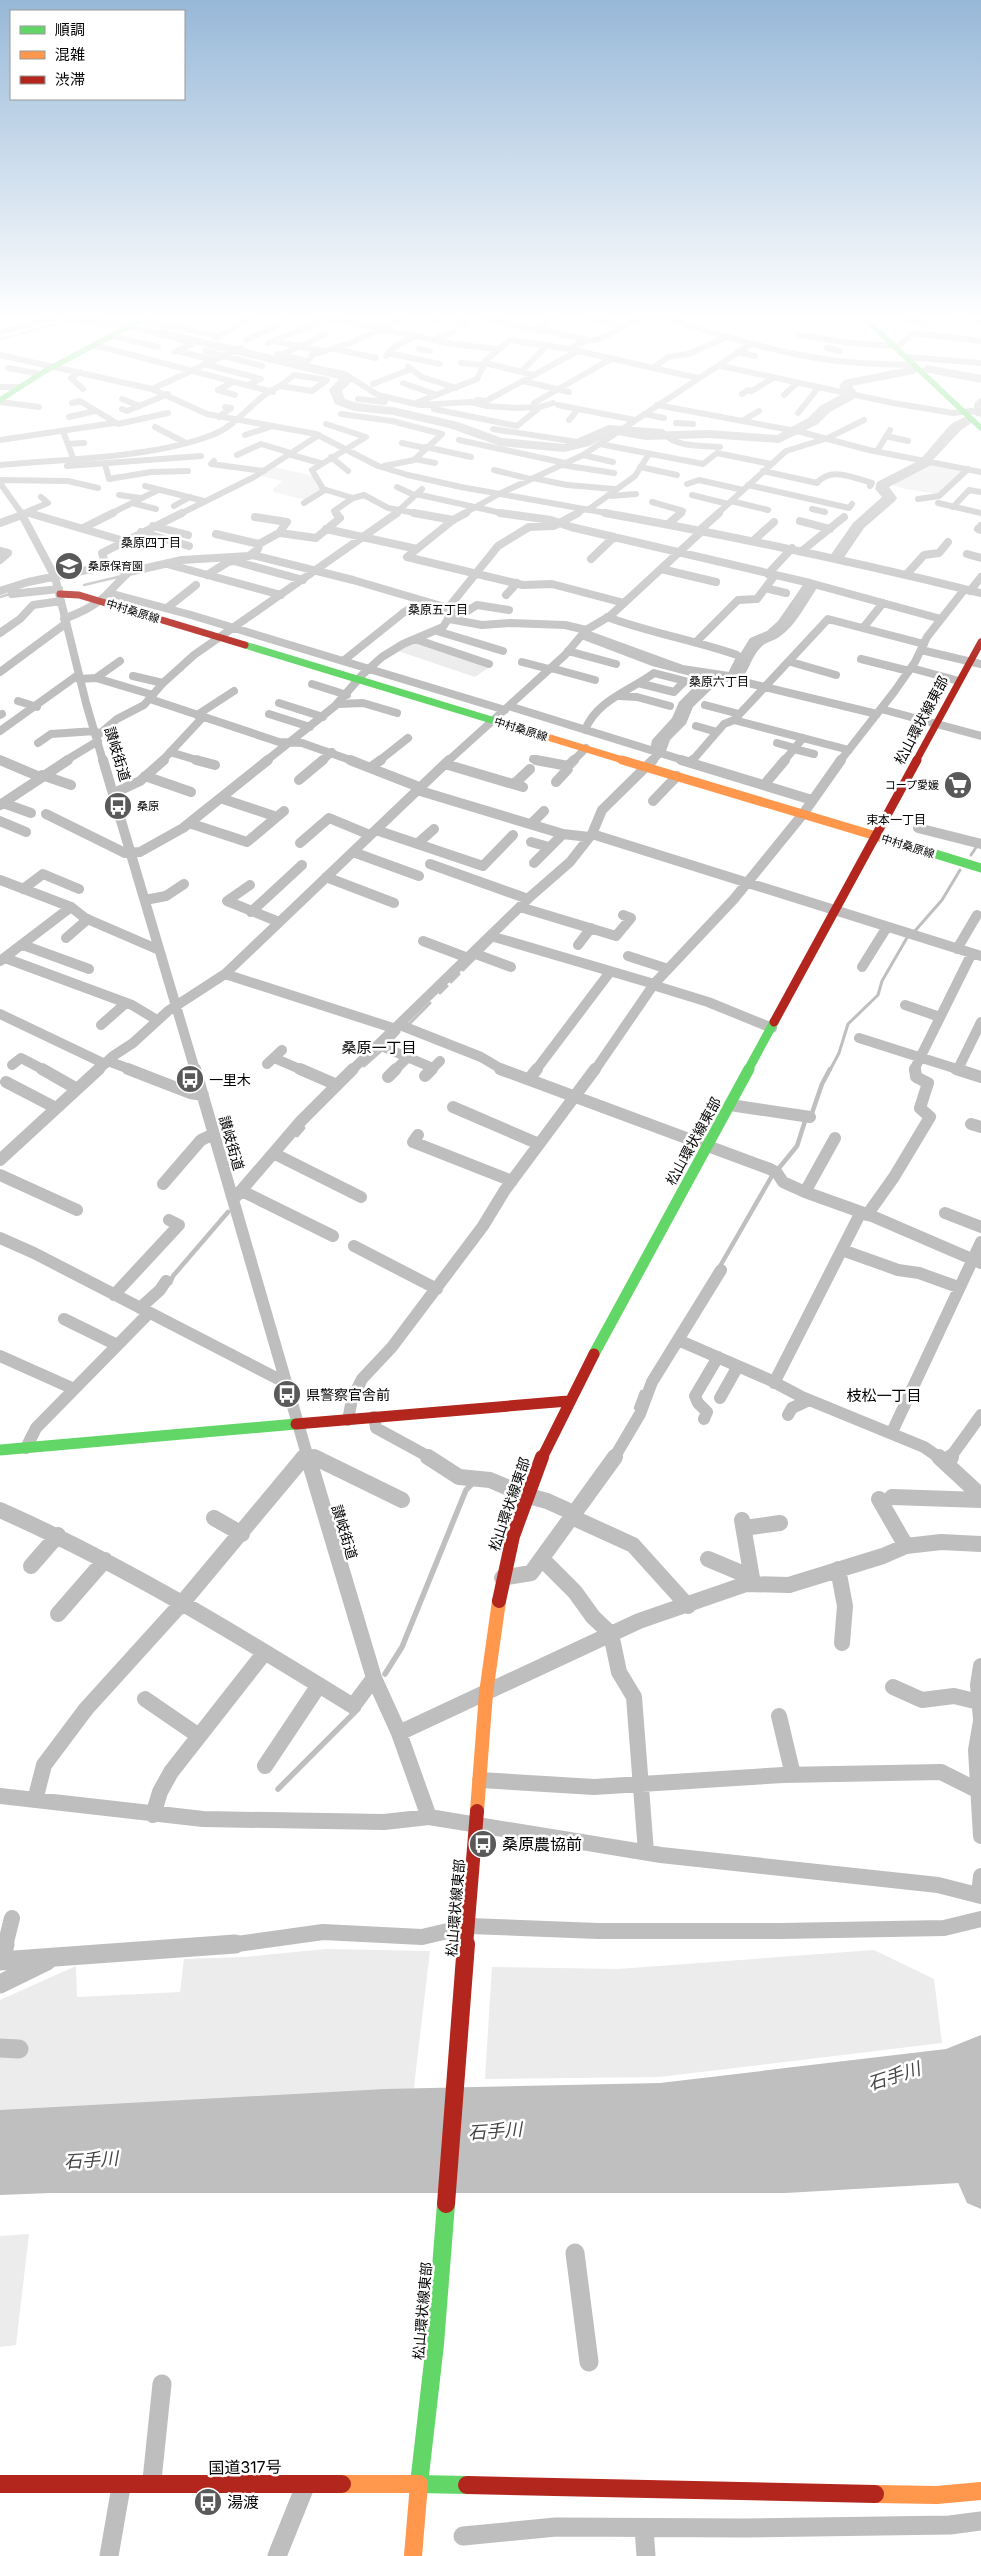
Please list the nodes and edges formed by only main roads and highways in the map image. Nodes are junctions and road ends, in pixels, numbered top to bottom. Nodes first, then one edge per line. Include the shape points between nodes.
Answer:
1 (60, 595) road end
2 (981, 642) edge
3 (975, 663) edge
4 (875, 836) junction
5 (981, 868) edge
6 (568, 1401) junction
7 (0, 1450) edge
8 (0, 2484) edge
9 (419, 2484) junction
10 (981, 2490) edge
11 (413, 2556) edge

1 - 4 main road, 中村桑原線 via 79,596 221,637
2 - 3 main road, 松山環状線東部
3 - 4 main road, 松山環状線東部 via 959,681
4 - 5 main road, 中村桑原線
4 - 6 main road, 松山環状線東部
6 - 7 main road
6 - 9 main road, 松山環状線東部 via 525,1495 510,1540 486,1693 435,2344
8 - 9 main road, 国道317号
9 - 10 main road, 国道317号 via 936,2494
9 - 11 main road

